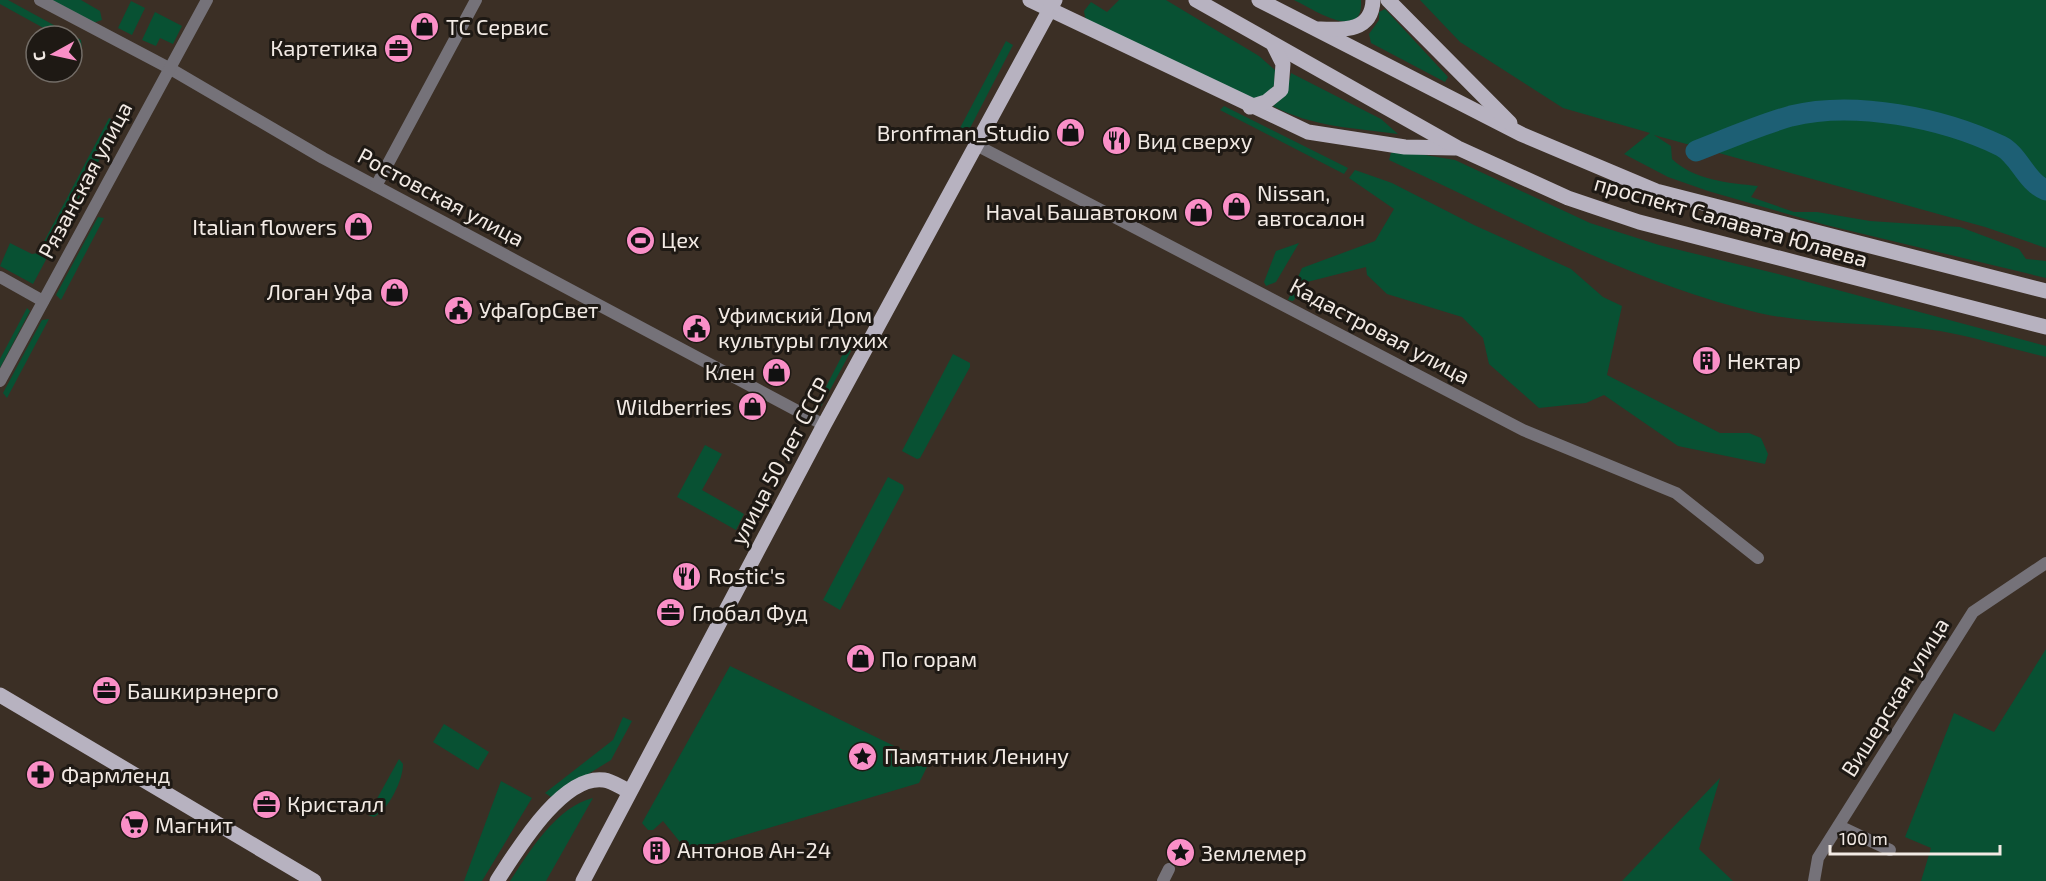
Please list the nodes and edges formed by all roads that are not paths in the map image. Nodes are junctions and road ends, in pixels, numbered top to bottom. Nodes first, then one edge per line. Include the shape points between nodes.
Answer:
1 (40, 0) edge
2 (207, 0) edge
3 (476, 0) edge
4 (1030, 0) edge
5 (1196, 0) edge
6 (1259, 0) edge
7 (1373, 0) edge
8 (1388, 0) edge
9 (1052, 5) edge
10 (1314, 29) junction
11 (1274, 45) junction
12 (169, 68) junction
13 (1250, 107) junction
14 (1521, 134) junction
15 (978, 146) junction
16 (1458, 148) junction
17 (376, 186) junction
18 (0, 277) edge
19 (2046, 291) edge
20 (43, 301) junction
21 (2046, 327) edge
22 (0, 381) edge
23 (824, 425) junction
24 (1758, 558) dead end
25 (2046, 563) edge
26 (0, 695) edge
27 (629, 791) junction
28 (1839, 826) junction
29 (1890, 850) dead end
30 (1169, 869) dead end
31 (314, 881) edge
32 (497, 881) edge
33 (583, 881) edge
34 (1163, 881) edge
35 (1814, 881) edge

1 - 12 street, Ростовская улица
2 - 12 street, Рязанская улица
3 - 17 street
4 - 9 main road
5 - 11 main road, проспект Салавата Юлаева
6 - 10 main road, проспект Салавата Юлаева
7 - 10 main road via 1370,15 1361,26
8 - 14 main road
9 - 13 main road
9 - 15 main road, улица 50 лет СССР
10 - 14 main road, проспект Салавата Юлаева
11 - 13 main road via 1283,64 1281,90 1266,102
11 - 16 main road, проспект Салавата Юлаева
12 - 17 street, Ростовская улица
12 - 20 street, Рязанская улица
13 - 16 main road via 1308,132 1405,147
14 - 19 main road, проспект Салавата Юлаева via 1656,191
15 - 23 main road, улица 50 лет СССР
15 - 24 street, Кадастровая улица via 1523,430 1676,494
16 - 21 main road, проспект Салавата Юлаева via 1568,198 1639,222
17 - 23 street, Ростовская улица
18 - 20 street
20 - 22 street, Рязанская улица
23 - 27 main road, улица 50 лет СССР
25 - 28 street, Вишерская улица via 1972,612
26 - 31 main road
27 - 32 main road via 604,780 589,782 566,794 546,811
27 - 33 main road, улица 50 лет СССР
28 - 29 street
28 - 35 street, Вишерская улица via 1818,858
30 - 34 street

